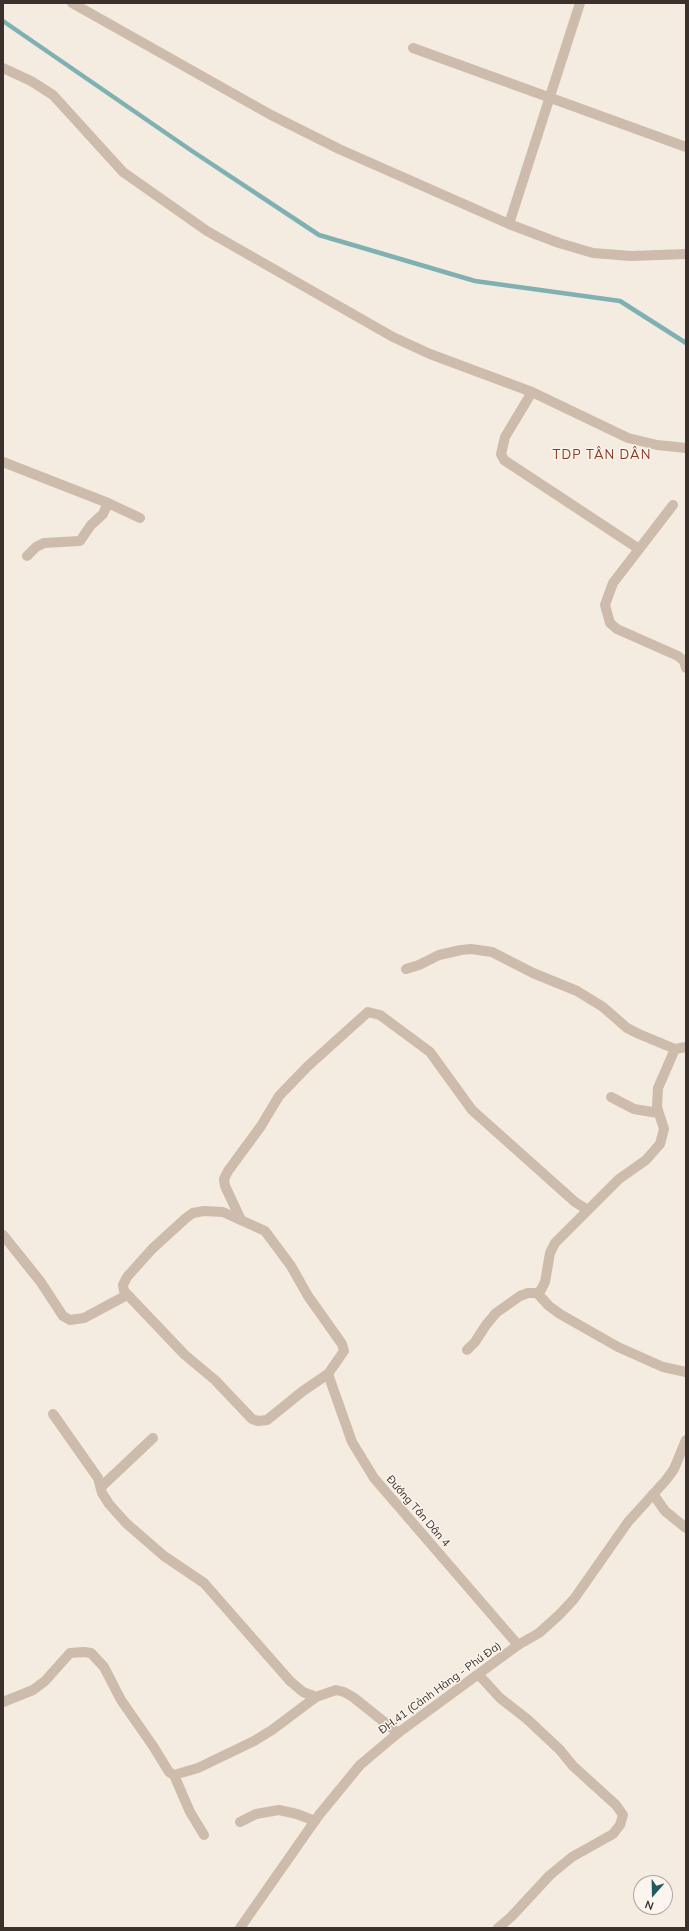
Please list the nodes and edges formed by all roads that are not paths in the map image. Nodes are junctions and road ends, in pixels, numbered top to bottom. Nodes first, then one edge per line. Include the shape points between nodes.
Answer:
1 (72, 3) edge
2 (580, 3) edge
3 (413, 48) dead end
4 (3, 68) edge
5 (550, 98) junction
6 (686, 147) edge
7 (509, 224) junction
8 (686, 254) edge
9 (532, 392) junction
10 (686, 448) edge
11 (3, 462) edge
12 (108, 504) junction
13 (673, 505) dead end
14 (140, 518) dead end
15 (639, 549) junction
16 (27, 556) dead end
17 (686, 668) edge
18 (406, 969) dead end
19 (686, 1047) edge
20 (675, 1049) junction
21 (611, 1097) dead end
22 (658, 1113) junction
23 (588, 1210) junction
24 (241, 1220) junction
25 (3, 1235) edge
26 (538, 1293) junction
27 (127, 1295) junction
28 (467, 1350) dead end
29 (686, 1372) edge
30 (328, 1374) junction
31 (52, 1414) dead end
32 (153, 1438) dead end
33 (686, 1440) edge
34 (101, 1487) junction
35 (653, 1494) junction
36 (686, 1528) edge
37 (518, 1645) junction
38 (479, 1675) junction
39 (316, 1697) junction
40 (3, 1702) edge
41 (398, 1733) junction
42 (174, 1775) junction
43 (315, 1821) junction
44 (240, 1822) dead end
45 (204, 1835) dead end
46 (240, 1928) edge
47 (498, 1928) edge

1 - 7 street via 271,116 339,150
2 - 5 street
3 - 5 street
4 - 9 street via 32,81 53,96 123,172 207,231 393,337 430,354
5 - 6 street
5 - 7 street
7 - 8 street via 593,253 631,256
9 - 10 street via 628,438
9 - 15 street via 505,437 501,454 504,460
11 - 12 street
12 - 14 street
12 - 16 street via 103,514 91,525 80,541 44,543
13 - 15 street
15 - 17 street via 613,583 606,600 606,613 610,623 617,629 678,656 684,661
18 - 20 street via 439,955 461,950 492,952 577,991 603,1007 627,1028
19 - 20 street
20 - 22 street via 658,1088
21 - 22 street via 634,1108
22 - 23 street via 664,1128 660,1144 646,1160 619,1179
23 - 24 street via 575,1202 472,1110 430,1052 380,1015 368,1012 279,1096 228,1171 224,1179 225,1186
23 - 26 street via 555,1243 548,1262 545,1282
24 - 27 street via 214,1211 193,1213 172,1230 135,1268 124,1285
24 - 30 street via 265,1231 342,1344 344,1350
25 - 27 street via 40,1281 63,1316 70,1320 84,1318
26 - 28 street via 520,1296 496,1313
26 - 29 street via 560,1314 618,1347 663,1366
27 - 30 street via 252,1419 267,1420 303,1390
30 - 37 street, Đướng Tân Dân 4 via 352,1442 374,1478
31 - 34 street via 98,1478
32 - 34 street
33 - 35 street, ĐH.41 (Cảnh Hàng - Phú Đa) via 674,1469
34 - 39 street via 109,1504 126,1523 164,1556 204,1583 290,1680 303,1692
35 - 36 street via 665,1511
35 - 37 street, ĐH.41 (Cảnh Hàng - Phú Đa) via 628,1522 574,1599 539,1633
37 - 38 street, ĐH.41 (Cảnh Hàng - Phú Đa)
38 - 41 street, ĐH.41 (Cảnh Hàng - Phú Đa)
38 - 47 street via 500,1698 527,1719 573,1766 616,1804 623,1815 620,1825 613,1834 572,1857 550,1875
39 - 41 street via 336,1690 344,1692
39 - 42 street via 254,1741 198,1768
40 - 42 street via 33,1690 45,1681 70,1653 91,1653 104,1667 121,1700 169,1772
41 - 43 street, ĐH.41 (Cảnh Hàng - Phú Đa) via 360,1765
42 - 45 street via 190,1812
43 - 44 street via 280,1810 256,1814
43 - 46 street, ĐH.41 (Cảnh Hàng - Phú Đa)

